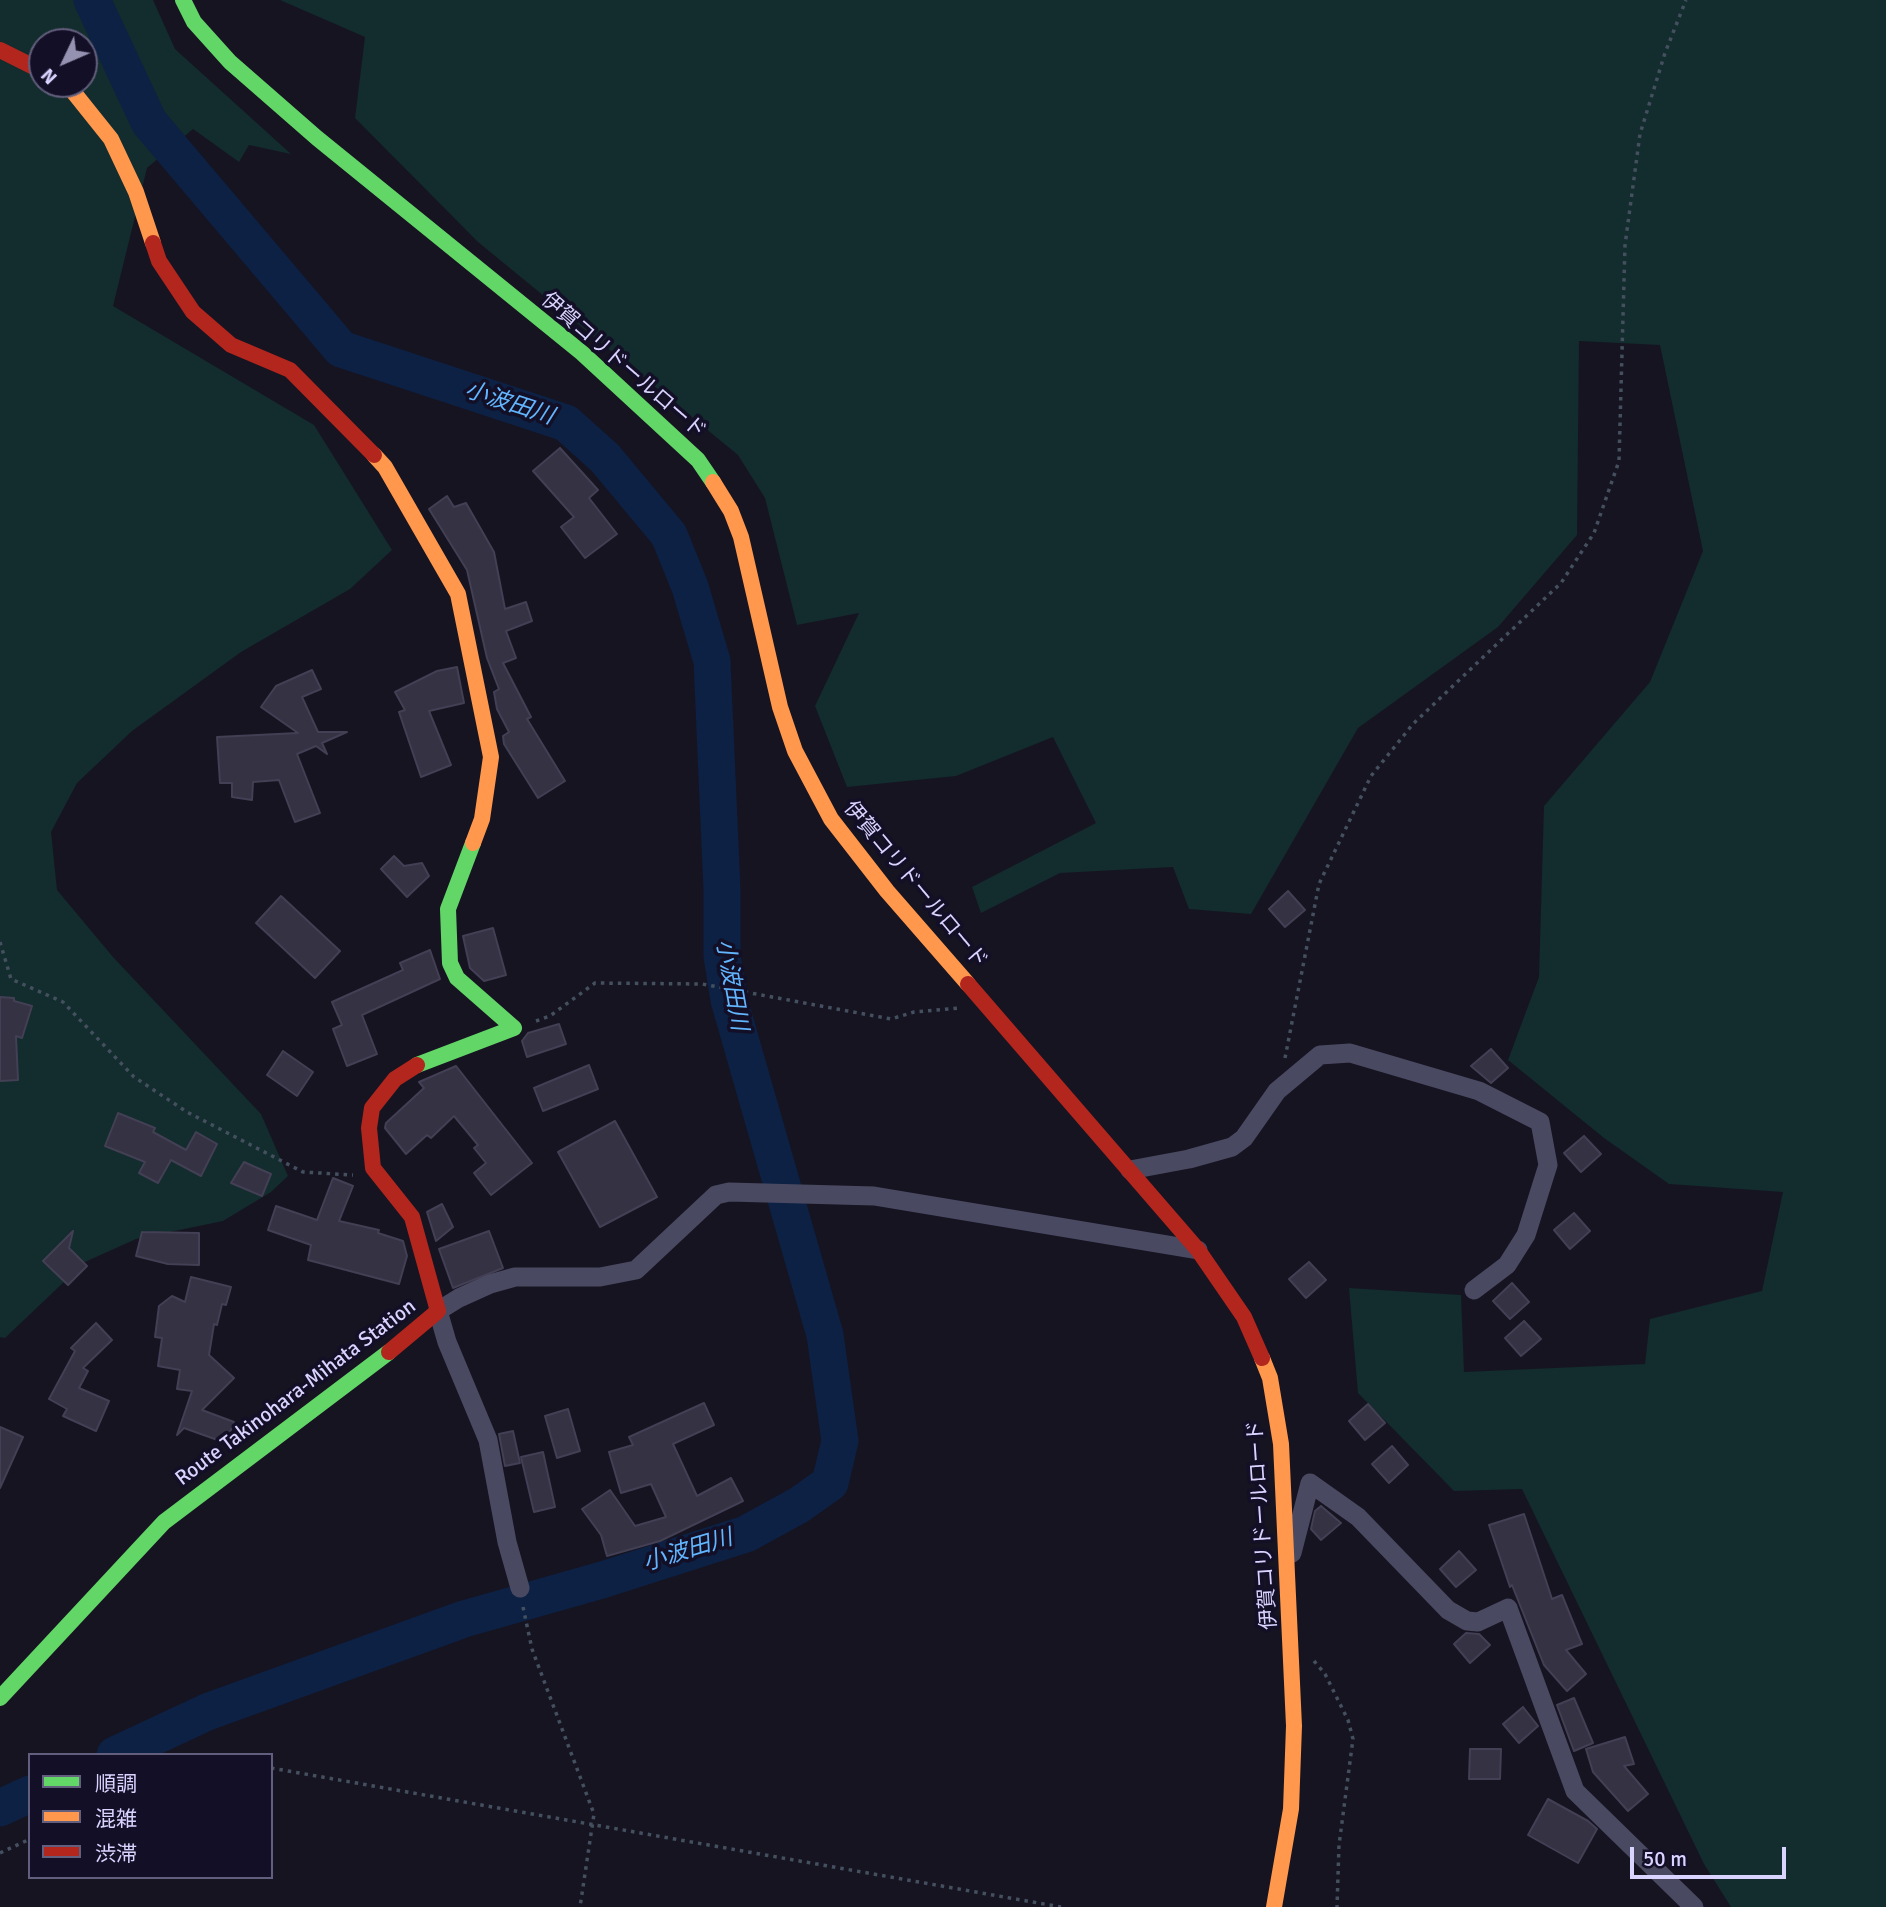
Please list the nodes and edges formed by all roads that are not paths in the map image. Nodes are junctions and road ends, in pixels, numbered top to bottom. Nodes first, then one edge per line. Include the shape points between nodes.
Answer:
1 (183, 0) edge
2 (0, 50) edge
3 (28, 64) edge
4 (78, 98) edge
5 (1130, 1170) junction
6 (1198, 1250) junction
7 (1474, 1290) dead end
8 (438, 1311) junction
9 (1287, 1573) junction
10 (520, 1588) dead end
11 (0, 1698) edge
12 (1274, 1907) edge
13 (1694, 1907) edge

1 - 5 street, 伊賀コリドールロード via 194,22 230,62 582,353 698,460 731,511 741,537 780,707 813,789 831,819 887,891
2 - 3 street
4 - 8 street, Route Takinohara-Mihata Station via 111,139 136,192 159,261 192,312 231,345 290,370 333,410 385,467 458,594 491,757 482,819 448,909 447,947 457,978 514,1028 434,1057 395,1079 372,1108 369,1128 373,1168 412,1217
5 - 6 street, 伊賀コリドールロード
5 - 7 street via 1232,1147 1244,1138 1277,1091 1320,1055 1350,1053 1479,1091 1540,1122 1548,1165 1526,1235 1507,1265
6 - 8 street via 907,1200 809,1193 716,1195 636,1270 600,1277 515,1277 489,1283
6 - 9 street, 伊賀コリドールロード via 1244,1317 1270,1378 1282,1444
8 - 10 street via 488,1440
8 - 11 street, Route Takinohara-Mihata Station via 164,1522
9 - 12 street, 伊賀コリドールロード via 1294,1726 1291,1809
9 - 13 street via 1310,1483 1358,1517 1448,1609 1467,1621 1478,1622 1508,1608 1576,1791

